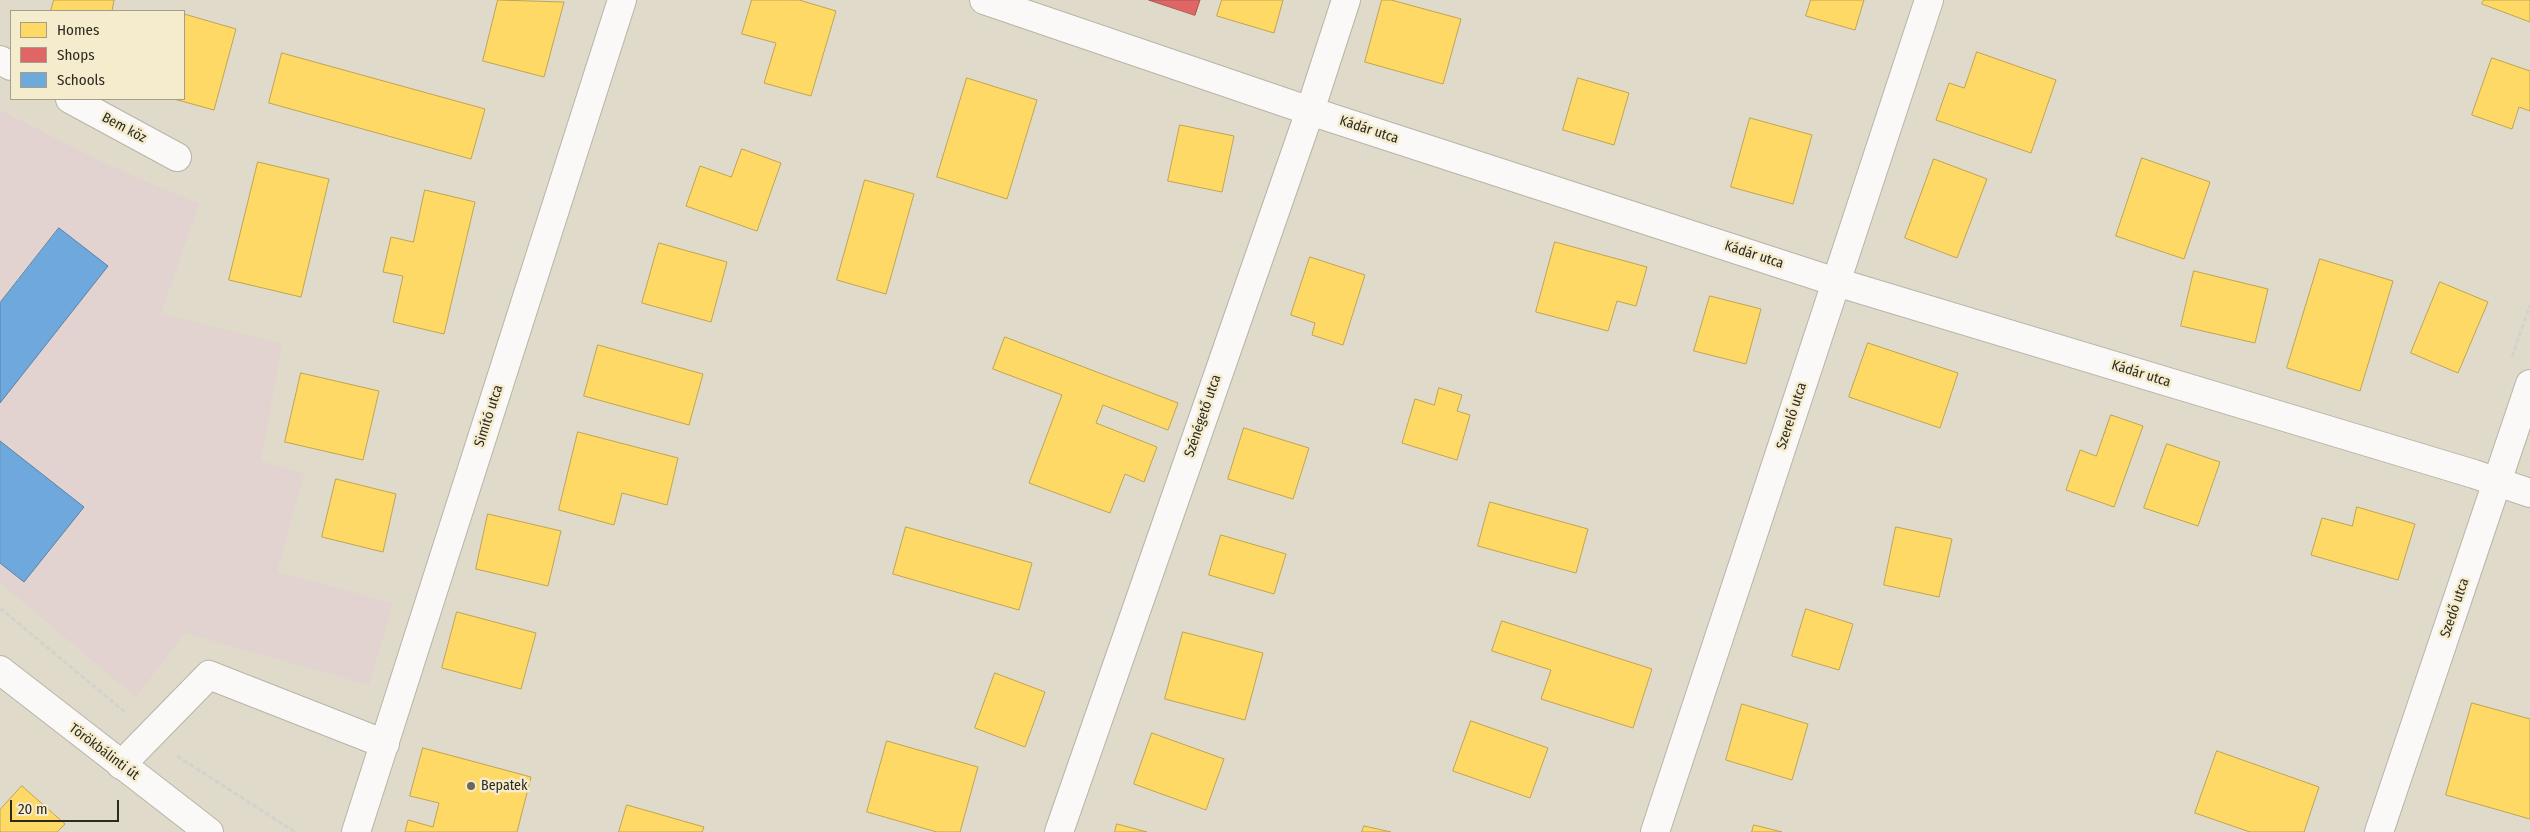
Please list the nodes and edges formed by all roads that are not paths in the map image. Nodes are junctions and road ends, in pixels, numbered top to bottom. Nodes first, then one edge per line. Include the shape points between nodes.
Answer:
1 (622, 0) edge
2 (984, 0) edge
3 (1346, 0) edge
4 (1930, 0) edge
5 (72, 100) edge
6 (1310, 110) junction
7 (177, 157) dead end
8 (1836, 282) junction
9 (2530, 384) edge
10 (2498, 482) junction
11 (2530, 493) edge
12 (0, 670) edge
13 (385, 744) junction
14 (121, 765) junction
15 (208, 832) edge
16 (356, 832) edge
17 (1059, 832) edge
18 (1655, 832) edge
19 (2379, 832) edge

1 - 13 street, Simító utca
2 - 6 street, Kádár utca
3 - 6 street, Szénégető utca
4 - 8 street, Szerelő utca
5 - 7 street, Bem köz
6 - 8 street, Kádár utca
6 - 17 street, Szénégető utca
8 - 10 street, Kádár utca
8 - 18 street, Szerelő utca
9 - 10 street, Szedő utca
10 - 11 street, Kádár utca
10 - 19 street, Szedő utca
12 - 14 street, Törökbálinti út
13 - 14 street via 209,675
13 - 16 street, Simító utca
14 - 15 street, Törökbálinti út

